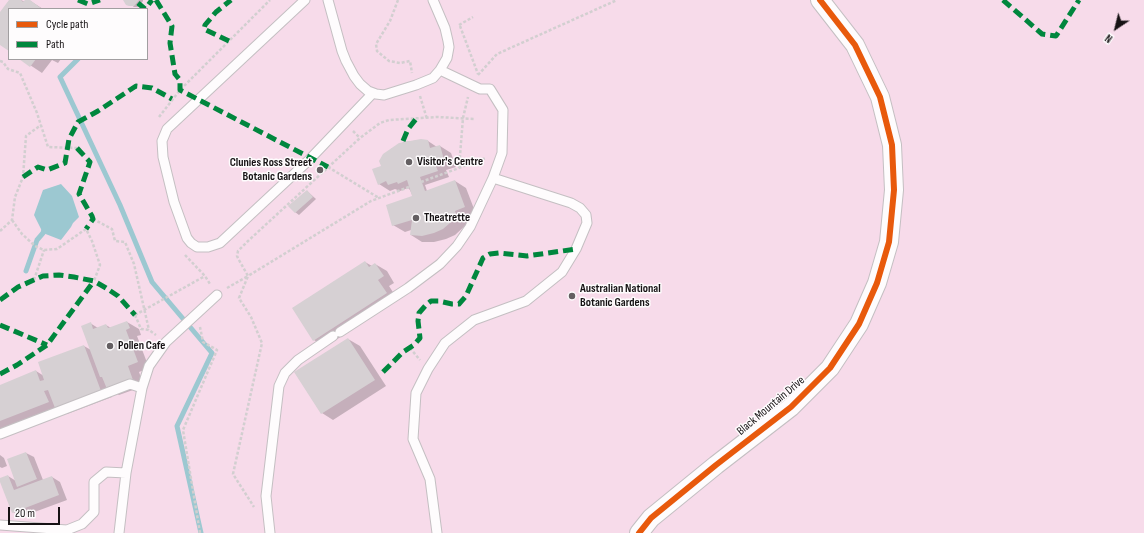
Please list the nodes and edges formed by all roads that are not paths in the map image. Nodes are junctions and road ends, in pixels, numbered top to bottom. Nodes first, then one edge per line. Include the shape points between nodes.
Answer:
1 (305, 0) edge
2 (328, 0) edge
3 (433, 0) edge
4 (820, 0) edge
5 (440, 70) junction
6 (373, 93) junction
7 (492, 178) junction
8 (217, 295) dead end
9 (142, 388) junction
10 (0, 434) edge
11 (126, 473) junction
12 (0, 525) edge
13 (119, 533) edge
14 (270, 533) edge
15 (437, 533) edge
16 (639, 533) edge

1 - 6 lane via 167,128 162,141 163,157 174,202 191,243 197,247 208,247 220,243 309,160
2 - 6 lane via 346,61 360,84
3 - 5 lane via 445,28 449,47 447,58
4 - 16 street, Black Mountain Drive via 855,45 880,97 892,146 894,190 889,242 877,283 859,324 830,368 790,407 651,518
5 - 6 lane via 433,78 416,85 384,95
5 - 7 lane via 480,89 490,89 503,110 502,153
7 - 14 lane via 470,226 457,246 440,264 298,360 285,373 279,386 266,496
7 - 15 lane via 571,203 586,215 587,223 576,249 562,272 526,301 474,320 445,343 428,368 416,393 413,439 430,480
8 - 9 lane via 166,342 149,366
9 - 10 lane via 130,384
9 - 11 lane
11 - 12 lane via 106,472 94,482 94,512 82,524 67,530
11 - 13 lane

